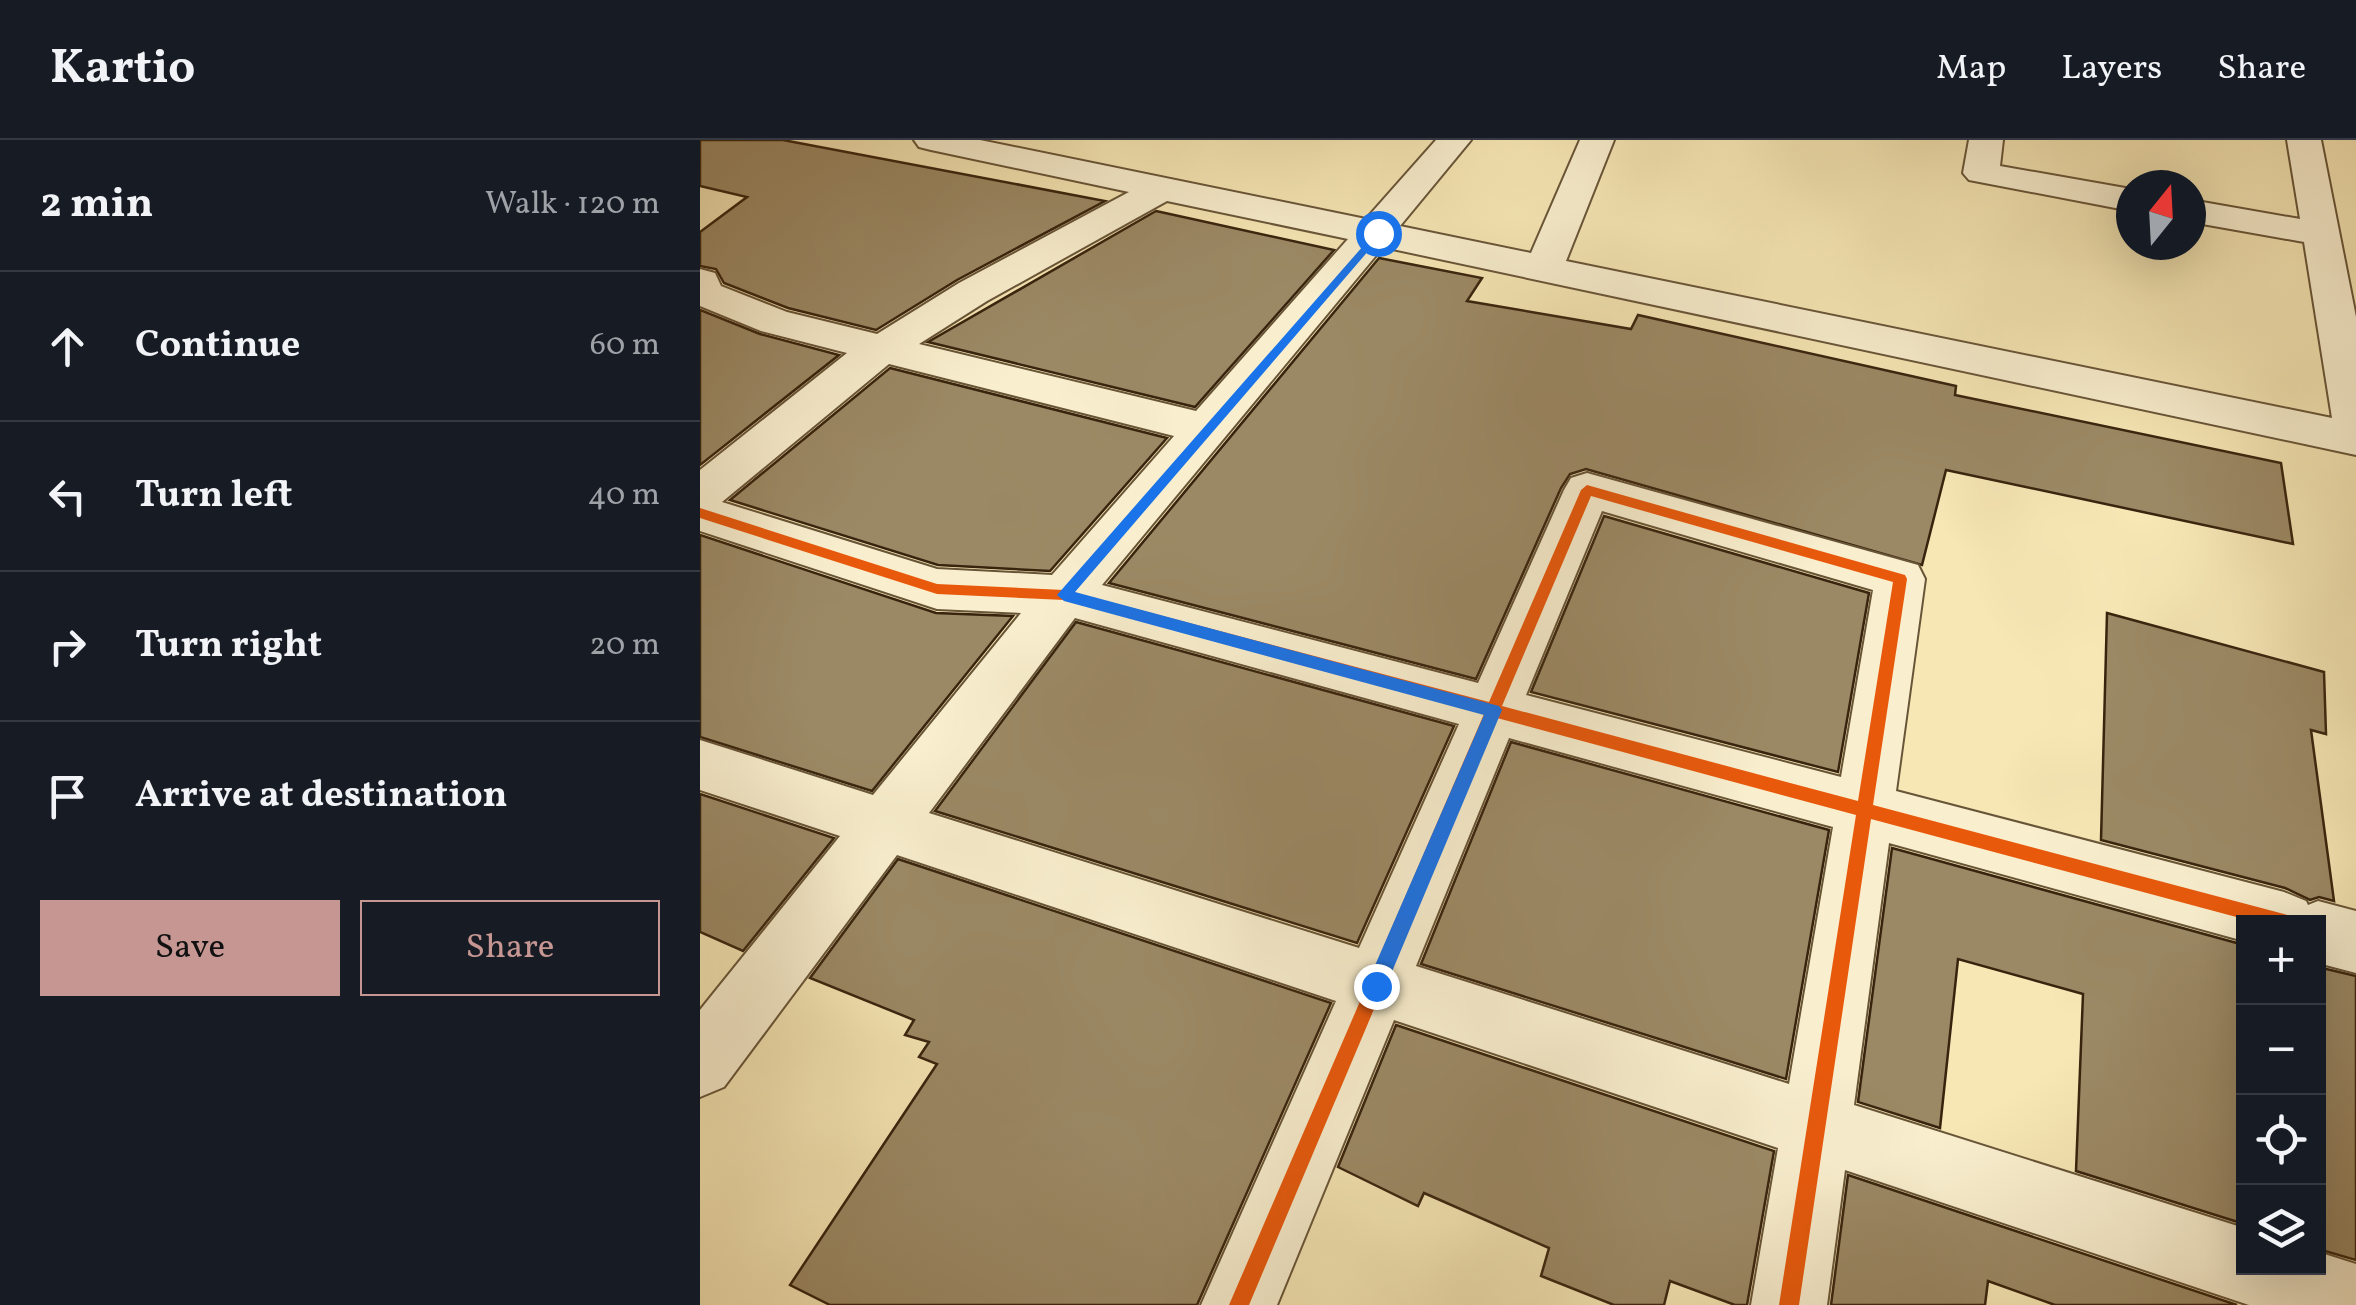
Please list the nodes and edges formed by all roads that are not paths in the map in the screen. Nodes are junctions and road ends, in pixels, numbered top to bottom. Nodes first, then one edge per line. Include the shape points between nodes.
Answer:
1 (931, 140) edge
2 (1454, 140) edge
3 (1597, 140) edge
4 (1986, 140) edge
5 (2304, 140) edge
6 (1164, 188) junction
7 (2116, 197) edge
8 (2206, 214) edge
9 (1378, 233) junction
10 (2321, 234) junction
11 (1544, 268) junction
12 (701, 281) edge
13 (883, 349) junction
14 (2356, 428) edge
15 (1207, 429) junction
16 (2356, 439) edge
17 (700, 494) edge
18 (700, 512) edge
19 (1064, 595) junction
20 (1494, 710) junction
21 (700, 765) edge
22 (1865, 810) junction
23 (885, 826) junction
24 (2258, 915) edge
25 (2326, 934) edge
26 (2356, 942) edge
27 (1376, 986) junction
28 (700, 1064) edge
29 (1816, 1127) junction
30 (2236, 1262) edge
31 (2274, 1275) edge
32 (2356, 1302) edge
33 (1239, 1305) edge
34 (1789, 1305) edge

1 - 6 street
2 - 9 street
3 - 11 street
4 - 7 street via 1981,173
5 - 10 street
6 - 9 street
6 - 13 street
8 - 10 street
9 - 11 street
9 - 15 street
10 - 14 street
11 - 16 street
12 - 13 street via 708,295 776,322
13 - 15 street
13 - 17 street
15 - 19 street
18 - 19 street via 937,589
19 - 20 street
19 - 23 street
20 - 22 street
20 - 22 street via 1588,490 1900,579
20 - 27 street
21 - 23 street
22 - 24 street
22 - 29 street
23 - 27 street
23 - 28 street
25 - 26 street
27 - 29 street
27 - 33 street
29 - 30 street
29 - 34 street
31 - 32 street

